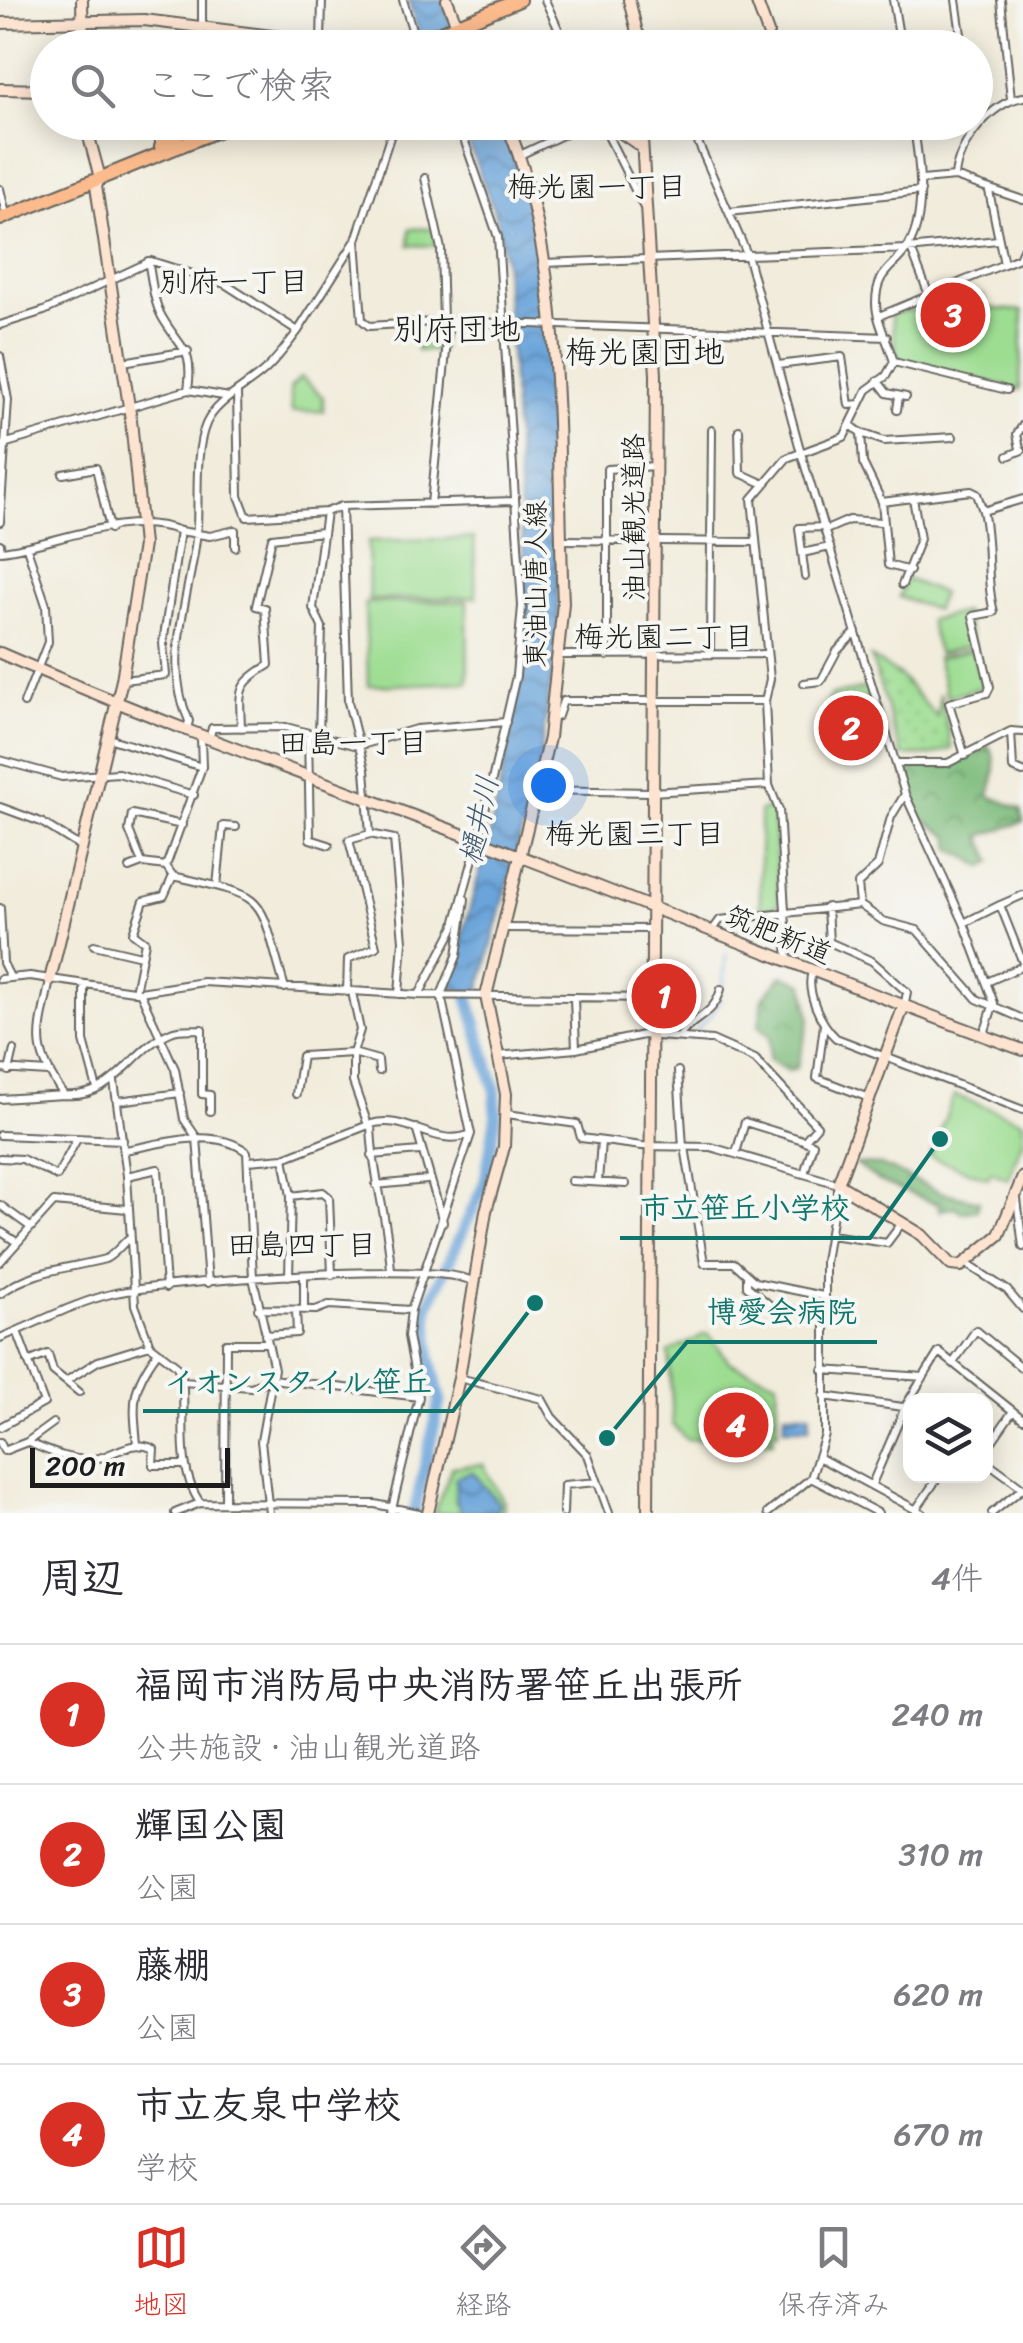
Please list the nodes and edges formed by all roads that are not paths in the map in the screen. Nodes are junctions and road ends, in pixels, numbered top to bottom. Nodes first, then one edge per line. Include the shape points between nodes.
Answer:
1 (82, 0) edge
2 (202, 0) edge
3 (322, 0) edge
4 (403, 0) edge
5 (447, 0) edge
6 (519, 0) edge
7 (545, 0) edge
8 (630, 0) edge
9 (756, 0) edge
10 (894, 0) edge
11 (956, 0) edge
12 (1000, 0) edge
13 (82, 21) junction
14 (0, 23) edge
15 (202, 28) junction
16 (455, 29) joint
17 (83, 30) edge
18 (217, 30) edge
19 (319, 30) edge
20 (419, 30) edge
21 (558, 30) edge
22 (640, 30) edge
23 (767, 30) edge
24 (898, 30) edge
25 (960, 30) edge
26 (0, 89) edge
27 (30, 90) edge
28 (1023, 97) edge
29 (1011, 99) junction
30 (993, 112) edge
31 (90, 140) edge
32 (159, 140) edge
33 (164, 140) edge
34 (181, 140) edge
35 (197, 140) edge
36 (208, 140) edge
37 (390, 140) edge
38 (464, 140) edge
39 (514, 140) edge
40 (552, 140) edge
41 (612, 140) edge
42 (631, 140) edge
43 (642, 140) edge
44 (697, 140) edge
45 (916, 140) edge
46 (966, 140) edge
47 (193, 142) junction
48 (161, 147) junction
49 (642, 147) junction
50 (520, 155) junction
51 (99, 176) junction
52 (955, 177) junction
53 (425, 178) dead end
54 (922, 180) junction
55 (0, 189) edge
56 (921, 190) junction
57 (989, 191) junction
58 (1023, 200) edge
59 (645, 210) junction
60 (729, 212) junction
61 (2, 214) edge
62 (356, 240) junction
63 (998, 240) junction
64 (909, 249) junction
65 (1023, 249) edge
66 (747, 254) junction
67 (650, 257) junction
68 (148, 261) junction
69 (544, 263) junction
70 (1004, 264) junction
71 (110, 278) junction
72 (929, 295) junction
73 (878, 316) junction
74 (446, 321) junction
75 (505, 322) junction
76 (549, 324) junction
77 (0, 326) edge
78 (654, 328) junction
79 (298, 332) junction
80 (769, 332) junction
81 (887, 338) junction
82 (188, 351) junction
83 (0, 356) edge
84 (123, 362) junction
85 (894, 362) junction
86 (778, 365) junction
87 (878, 381) junction
88 (188, 390) junction
89 (1006, 390) dead end
90 (234, 394) junction
91 (860, 404) junction
92 (130, 406) junction
93 (897, 410) dead end
94 (1023, 424) edge
95 (852, 426) junction
96 (712, 430) dead end
97 (739, 430) dead end
98 (861, 434) junction
99 (953, 437) dead end
100 (3, 444) edge
101 (1021, 450) edge
102 (801, 453) junction
103 (1008, 456) dead end
104 (656, 466) junction
105 (63, 474) dead end
106 (762, 484) junction
107 (913, 498) junction
108 (1023, 499) edge
109 (515, 501) junction
110 (882, 502) junction
111 (431, 504) junction
112 (342, 506) junction
113 (983, 511) junction
114 (326, 512) junction
115 (0, 520) edge
116 (882, 522) junction
117 (140, 524) junction
118 (825, 528) junction
119 (110, 529) junction
120 (180, 531) junction
121 (322, 532) junction
122 (196, 533) junction
123 (560, 540) junction
124 (609, 540) junction
125 (655, 540) junction
126 (711, 540) junction
127 (756, 542) junction
128 (0, 544) edge
129 (234, 547) dead end
130 (830, 547) junction
131 (27, 548) junction
132 (802, 553) junction
133 (910, 572) junction
134 (805, 576) dead end
135 (902, 584) dead end
136 (856, 632) junction
137 (0, 653) edge
138 (710, 654) junction
139 (767, 654) junction
140 (560, 655) junction
141 (654, 655) junction
142 (607, 656) junction
143 (37, 670) junction
144 (122, 680) junction
145 (804, 683) dead end
146 (765, 701) junction
147 (24, 702) dead end
148 (655, 702) junction
149 (116, 706) junction
150 (553, 717) junction
151 (506, 722) junction
152 (241, 728) junction
153 (1011, 731) junction
154 (185, 732) junction
155 (1023, 732) edge
156 (308, 733) junction
157 (319, 736) junction
158 (108, 738) junction
159 (205, 740) junction
160 (358, 746) junction
161 (965, 756) junction
162 (0, 760) edge
163 (898, 763) junction
164 (202, 766) junction
165 (1023, 772) edge
166 (99, 776) junction
167 (306, 778) junction
168 (769, 785) junction
169 (537, 790) junction
170 (651, 792) junction
171 (905, 794) junction
172 (194, 795) junction
173 (369, 800) junction
174 (0, 807) edge
175 (182, 825) junction
176 (236, 827) dead end
177 (370, 834) junction
178 (482, 843) junction
179 (329, 845) dead end
180 (80, 847) junction
181 (521, 856) junction
182 (142, 863) junction
183 (166, 866) junction
184 (129, 868) dead end
185 (173, 876) junction
186 (217, 886) junction
187 (465, 888) junction
188 (1023, 895) edge
189 (860, 905) junction
190 (1000, 905) junction
191 (828, 906) junction
192 (0, 908) edge
193 (651, 908) junction
194 (784, 910) junction
195 (964, 923) junction
196 (502, 928) junction
197 (650, 929) junction
198 (712, 930) junction
199 (1, 935) edge
200 (94, 945) dead end
201 (142, 956) junction
202 (788, 961) junction
203 (1023, 964) edge
204 (812, 972) junction
205 (10, 977) junction
206 (0, 979) edge
207 (50, 980) junction
208 (987, 982) junction
209 (84, 987) junction
210 (285, 988) junction
211 (721, 989) dead end
212 (137, 992) junction
213 (349, 992) junction
214 (399, 994) junction
215 (419, 995) junction
216 (443, 995) junction
217 (483, 996) junction
218 (574, 998) junction
219 (649, 998) junction
220 (994, 1003) junction
221 (903, 1008) junction
222 (1023, 1019) edge
223 (824, 1023) junction
224 (649, 1035) junction
225 (984, 1036) junction
226 (679, 1037) junction
227 (160, 1039) junction
228 (576, 1049) junction
229 (14, 1050) dead end
230 (1023, 1050) edge
231 (353, 1053) junction
232 (496, 1056) junction
233 (884, 1056) junction
234 (5, 1070) edge
235 (379, 1070) dead end
236 (678, 1071) dead end
237 (48, 1072) junction
238 (114, 1081) junction
239 (98, 1089) junction
240 (180, 1094) junction
241 (296, 1094) dead end
242 (64, 1095) junction
243 (869, 1098) junction
244 (0, 1099) edge
245 (118, 1101) junction
246 (210, 1110) dead end
247 (1023, 1110) edge
248 (506, 1114) junction
249 (369, 1124) junction
250 (416, 1128) junction
251 (471, 1134) junction
252 (0, 1135) edge
253 (198, 1138) junction
254 (77, 1139) junction
255 (123, 1140) junction
256 (804, 1140) junction
257 (600, 1141) junction
258 (0, 1145) edge
259 (648, 1146) junction
260 (684, 1147) junction
261 (124, 1150) junction
262 (420, 1151) junction
263 (736, 1152) junction
264 (372, 1155) junction
265 (0, 1158) edge
266 (284, 1158) junction
267 (248, 1161) junction
268 (804, 1174) junction
269 (127, 1176) junction
270 (1023, 1177) edge
271 (428, 1180) junction
272 (571, 1181) dead end
273 (598, 1182) junction
274 (626, 1184) dead end
275 (838, 1184) junction
276 (376, 1185) junction
277 (1016, 1195) junction
278 (291, 1196) junction
279 (0, 1205) edge
280 (127, 1209) junction
281 (443, 1222) junction
282 (902, 1223) junction
283 (29, 1226) junction
284 (0, 1231) edge
285 (829, 1234) junction
286 (129, 1238) junction
287 (15, 1241) junction
288 (1023, 1247) edge
289 (0, 1262) edge
290 (967, 1264) junction
291 (428, 1270) junction
292 (391, 1272) junction
293 (332, 1275) junction
294 (289, 1276) junction
295 (304, 1276) junction
296 (747, 1277) junction
297 (253, 1278) junction
298 (470, 1280) junction
299 (208, 1283) junction
300 (166, 1288) junction
301 (135, 1291) junction
302 (0, 1294) edge
303 (823, 1296) junction
304 (258, 1309) junction
305 (1023, 1309) edge
306 (300, 1310) junction
307 (411, 1310) junction
308 (822, 1314) junction
309 (17, 1331) junction
310 (0, 1338) edge
311 (266, 1339) junction
312 (150, 1345) junction
313 (157, 1353) junction
314 (28, 1362) junction
315 (953, 1363) junction
316 (1023, 1369) edge
317 (823, 1370) junction
318 (924, 1377) junction
319 (460, 1378) junction
320 (272, 1379) junction
321 (66, 1381) junction
322 (183, 1382) junction
323 (223, 1387) junction
324 (79, 1392) dead end
325 (915, 1393) edge
326 (824, 1396) junction
327 (419, 1397) junction
328 (903, 1405) edge
329 (1013, 1411) junction
330 (903, 1417) edge
331 (1023, 1419) edge
332 (53, 1423) dead end
333 (0, 1427) edge
334 (993, 1440) edge
335 (27, 1442) junction
336 (0, 1444) edge
337 (137, 1444) junction
338 (820, 1458) junction
339 (184, 1466) junction
340 (993, 1466) edge
341 (811, 1478) junction
342 (597, 1482) junction
343 (935, 1483) edge
344 (872, 1484) junction
345 (198, 1503) junction
346 (225, 1503) junction
347 (269, 1508) edge
348 (302, 1508) edge
349 (393, 1509) edge
350 (919, 1510) edge
351 (176, 1513) edge
352 (199, 1513) edge
353 (420, 1513) edge
354 (428, 1513) edge
355 (563, 1513) edge
356 (608, 1513) edge
357 (648, 1513) edge
358 (768, 1513) edge
359 (878, 1513) edge
360 (992, 1513) edge

1 - 13 street
2 - 15 street
3 - 19 street
4 - 20 street
5 - 16 street
6 - 16 highway
7 - 21 street
8 - 22 street
9 - 23 street
10 - 24 street
11 - 25 street
12 - 29 street
13 - 14 street
13 - 15 street
13 - 17 street
15 - 18 street
26 - 27 street
28 - 29 street
29 - 30 street
31 - 51 street
32 - 48 street
33 - 48 highway
34 - 48 highway
35 - 47 highway
36 - 47 highway
37 - 62 street
38 - 75 street via 498,237
39 - 50 street, 東油山唐人線
40 - 50 street
41 - 59 street
42 - 49 street
43 - 49 street, 油山観光道路
44 - 60 street
45 - 54 street
46 - 52 street
47 - 51 highway
48 - 51 highway
49 - 59 street, 油山観光道路
50 - 69 street, 東油山唐人線
51 - 61 highway
51 - 71 street
52 - 54 street
52 - 57 street
53 - 74 street via 442,249
54 - 56 street
55 - 61 street
56 - 60 street
56 - 64 street
57 - 58 street
57 - 63 street
59 - 67 street, 油山観光道路
60 - 66 street
62 - 74 street via 362,320 368,326
62 - 79 street
63 - 64 street
63 - 70 street
64 - 66 street
64 - 72 street
64 - 73 street via 888,264
65 - 70 street
66 - 67 street
66 - 80 street
67 - 69 street
67 - 78 street, 油山観光道路
68 - 71 street
68 - 79 street via 225,284
68 - 82 street via 162,316
69 - 76 street, 東油山唐人線
70 - 72 street
71 - 77 street
71 - 84 street
72 - 73 street
73 - 81 street
74 - 75 street
74 - 111 street
75 - 76 street
75 - 109 street
76 - 78 street
76 - 123 street, 東油山唐人線
78 - 80 street
78 - 104 street, 油山観光道路
79 - 90 street via 264,372
80 - 81 street
80 - 86 street
81 - 85 street
82 - 84 street
82 - 88 street
83 - 100 street via 8,400
84 - 92 street
85 - 87 street
85 - 89 street
86 - 91 street via 842,357 849,405
86 - 102 street
87 - 91 street
87 - 93 street via 886,393 902,397
88 - 90 street
88 - 92 street
90 - 114 street via 239,496 247,517
90 - 122 street via 206,424
91 - 95 street
92 - 100 street
92 - 117 street
94 - 101 street
95 - 98 street
95 - 102 street via 844,438
96 - 126 street
97 - 106 street via 740,472
98 - 99 street via 884,441
98 - 110 street via 863,463
100 - 115 street
101 - 103 street
102 - 106 street
102 - 118 street
104 - 124 street via 607,468
104 - 125 street, 油山観光道路
105 - 119 street via 96,468
106 - 127 street via 752,499
107 - 110 street
107 - 113 street via 970,491
107 - 133 street via 920,539
108 - 113 street
109 - 111 street
109 - 151 street via 522,606
110 - 116 street
111 - 112 street
112 - 114 street
112 - 160 street via 348,702
113 - 161 street via 994,612 973,616 990,686 987,693 949,703
114 - 121 street
116 - 118 street via 850,520
116 - 133 street via 888,564
117 - 119 street
117 - 120 street
117 - 144 street
118 - 130 street
118 - 132 street via 799,528
119 - 131 street
120 - 122 street
120 - 144 street via 163,644 166,675
121 - 152 street via 272,538 256,606 264,608 269,665 244,680
121 - 157 street via 313,608 322,627
122 - 129 street via 236,530
122 - 154 street via 178,638
123 - 124 street
123 - 140 street, 東油山唐人線
124 - 125 street
124 - 142 street
125 - 126 street
125 - 141 street, 油山観光道路
126 - 127 street
126 - 138 street
127 - 139 street
128 - 131 street via 1,551
130 - 132 street
130 - 136 street
131 - 143 street via 46,605 48,642
132 - 134 street
133 - 135 street
136 - 145 street via 820,680
136 - 163 street
137 - 143 street
138 - 139 street
138 - 141 street
139 - 146 street
140 - 142 street
140 - 150 street, 東油山唐人線
141 - 142 street
141 - 148 street, 油山観光道路
143 - 147 street
143 - 149 street
144 - 149 street
146 - 148 street
146 - 168 street
148 - 150 street via 563,701
148 - 170 street, 油山観光道路
149 - 154 street
149 - 158 street
150 - 169 street, 東油山唐人線
151 - 160 street via 416,729
151 - 178 street
152 - 156 street
152 - 159 street via 212,728
153 - 155 street
153 - 161 street
153 - 165 street via 1012,768
154 - 159 street
156 - 157 street
156 - 167 street
157 - 160 street
158 - 164 street
158 - 166 street
159 - 164 street
159 - 167 street
160 - 173 street
161 - 163 street via 948,764
162 - 166 street via 62,777
163 - 171 street
164 - 172 street
166 - 172 street via 118,773
166 - 180 street
167 - 173 street
167 - 179 street via 310,838
168 - 170 street
168 - 194 street via 779,810
169 - 170 street
169 - 181 street, 東油山唐人線
170 - 193 street, 油山観光道路
171 - 189 street via 891,816 878,865 858,884
171 - 195 street
172 - 175 street
173 - 177 street
173 - 178 street
174 - 180 street via 42,822
175 - 182 street via 132,814 129,830
175 - 183 street
176 - 186 street via 223,826
177 - 213 street via 349,840 376,946 348,960
177 - 214 street via 394,839 403,942
178 - 181 street, 筑肥新道
178 - 187 street
180 - 207 street
181 - 193 street, 筑肥新道
181 - 196 street, 東油山唐人線
182 - 183 street
182 - 184 street
183 - 185 street
185 - 186 street
185 - 201 street via 164,896 144,902 135,920 133,933 145,942
186 - 210 street via 252,897 264,912
187 - 215 street via 454,928
187 - 216 street via 461,939
188 - 190 street
189 - 191 street
189 - 220 street via 884,921 917,930 978,1000
190 - 195 street
190 - 203 street
191 - 194 street
191 - 221 street via 829,942 872,960 907,992
192 - 199 street
193 - 197 street, 油山観光道路
193 - 198 street, 筑肥新道
194 - 198 street via 720,920
194 - 202 street
195 - 208 street
196 - 197 street
196 - 217 street, 東油山唐人線
197 - 219 street, 油山観光道路
198 - 202 street, 筑肥新道
199 - 205 street
200 - 201 street
201 - 212 street
202 - 204 street, 筑肥新道
203 - 208 street
204 - 221 street, 筑肥新道
204 - 223 street via 808,983
205 - 206 street
205 - 207 street
207 - 209 street
207 - 237 street via 37,1044
208 - 220 street
209 - 212 street
209 - 239 street via 84,1042
210 - 212 street via 204,982
210 - 213 street
211 - 226 street via 708,1015
212 - 227 street
213 - 214 street
213 - 231 street via 360,1030
214 - 215 street
215 - 216 street
216 - 217 street
216 - 251 street
217 - 218 street
217 - 232 street, 東油山唐人線
218 - 219 street
218 - 228 street
219 - 224 street, 油山観光道路
220 - 222 street
220 - 225 street
221 - 225 street, 筑肥新道
221 - 233 street
223 - 233 street via 836,1038
223 - 243 street via 818,1078
224 - 226 street
224 - 228 street
224 - 259 street, 油山観光道路
225 - 230 street, 筑肥新道
226 - 256 street via 712,1040 754,1059 817,1126
227 - 238 street
227 - 240 street
227 - 246 street via 172,1031 202,1029 202,1094 210,1094
228 - 232 street
229 - 234 street
231 - 235 street via 378,1060
231 - 241 street via 302,1056
231 - 249 street via 352,1082
232 - 248 street, 東油山唐人線
233 - 243 street
233 - 247 street
234 - 237 street
236 - 260 street
237 - 242 street
238 - 239 street
238 - 245 street
239 - 242 street
240 - 245 street
240 - 253 street via 184,1119
242 - 244 street
243 - 275 street
245 - 255 street
248 - 257 street via 576,1124 581,1138
248 - 298 street, 東油山唐人線 via 504,1147
249 - 250 street
249 - 264 street
249 - 266 street
250 - 251 street via 440,1140
250 - 262 street
251 - 281 street
252 - 254 street
252 - 258 street
253 - 261 street
253 - 267 street via 238,1146
253 - 299 street
254 - 255 street
254 - 265 street via 56,1176 22,1159
255 - 261 street
256 - 263 street via 746,1122
256 - 268 street via 813,1144
257 - 259 street
257 - 273 street
259 - 260 street
259 - 357 street, 油山観光道路
260 - 263 street
260 - 296 street via 704,1263 734,1263
261 - 269 street
262 - 264 street
262 - 271 street
263 - 268 street
264 - 276 street
266 - 267 street
266 - 278 street
267 - 297 street
268 - 275 street
269 - 280 street
269 - 300 street via 158,1168
270 - 277 street
271 - 276 street
271 - 281 street
272 - 273 street
273 - 274 street
275 - 282 street
275 - 285 street
276 - 292 street
277 - 288 street
277 - 290 street via 1000,1236
278 - 293 street via 329,1197
278 - 294 street
279 - 283 street
280 - 283 street via 54,1202
280 - 286 street
281 - 291 street
282 - 285 street via 886,1243
282 - 290 street via 950,1265
283 - 287 street
284 - 287 street
285 - 303 street
286 - 301 street
286 - 302 street via 106,1258 20,1278
287 - 289 street
290 - 305 street
291 - 292 street
291 - 298 street
291 - 307 street
292 - 293 street
293 - 295 street
294 - 295 street
294 - 297 street
295 - 306 street
296 - 303 street
296 - 308 street via 747,1286 772,1306
297 - 299 street
297 - 304 street
298 - 319 street, 東油山唐人線
299 - 300 street
300 - 301 street
301 - 309 street
301 - 312 street
303 - 308 street
304 - 306 street
304 - 311 street
306 - 307 street
306 - 311 street via 296,1333
307 - 327 street via 408,1336
308 - 317 street
309 - 310 street
309 - 314 street
311 - 320 street
311 - 323 street via 226,1343
312 - 313 street
312 - 321 street via 98,1361
313 - 322 street via 176,1365
313 - 337 street via 138,1379
314 - 321 street via 48,1354 53,1371
314 - 333 street via 44,1403
315 - 316 street via 976,1330
315 - 318 street via 940,1352
315 - 329 street
317 - 318 street
317 - 326 street
318 - 325 street
319 - 342 street via 542,1399 588,1455
319 - 354 street, 東油山唐人線
320 - 323 street
320 - 327 street
320 - 347 street via 261,1441
321 - 324 street
322 - 323 street
322 - 339 street
323 - 346 street
326 - 328 street
326 - 338 street
327 - 349 street
329 - 331 street
329 - 334 street
330 - 344 street
332 - 335 street
335 - 336 street via 4,1451
335 - 337 street via 89,1458
337 - 339 street via 154,1449 152,1466
338 - 341 street
338 - 344 street
339 - 345 street
340 - 360 street via 1023,1488
341 - 358 street
341 - 359 street
342 - 355 street via 564,1485
342 - 356 street
343 - 350 street
344 - 350 street
345 - 346 street
345 - 351 street
345 - 352 street
346 - 347 street
347 - 348 street
348 - 349 street
349 - 353 street

